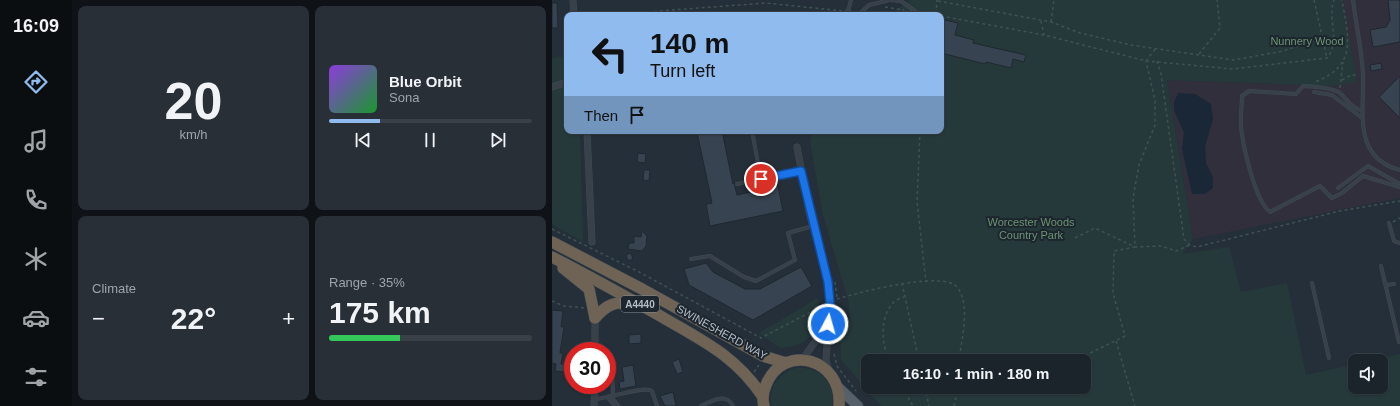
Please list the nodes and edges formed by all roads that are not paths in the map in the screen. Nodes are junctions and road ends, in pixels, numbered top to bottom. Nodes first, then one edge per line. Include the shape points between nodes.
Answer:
1 (573, 0) edge
2 (851, 0) edge
3 (886, 0) edge
4 (890, 0) edge
5 (1353, 0) edge
6 (915, 11) road end
7 (574, 12) edge
8 (848, 12) edge
9 (861, 12) edge
10 (564, 83) edge
11 (552, 87) edge
12 (1314, 92) dead end
13 (1362, 111) junction
14 (1362, 118) junction
15 (587, 134) edge
16 (753, 134) edge
17 (797, 147) dead end
18 (1400, 170) edge
19 (801, 171) junction
20 (761, 179) junction
21 (737, 184) dead end
22 (1400, 186) edge
23 (1338, 188) dead end
24 (1389, 223) road end
25 (813, 226) junction
26 (552, 242) edge
27 (592, 242) dead end
28 (1400, 243) edge
29 (552, 257) edge
30 (691, 259) dead end
31 (1381, 266) dead end
32 (1312, 283) dead end
33 (1394, 284) dead end
34 (1386, 285) junction
35 (591, 314) junction
36 (828, 324) junction
37 (593, 342) edge
38 (1399, 342) dead end
39 (721, 352) junction
40 (1329, 358) dead end
41 (802, 360) junction
42 (786, 363) junction
43 (829, 372) junction
44 (838, 387) junction
45 (594, 394) edge
46 (595, 394) edge
47 (612, 397) junction
48 (595, 399) junction
49 (764, 401) edge
50 (859, 401) edge
51 (594, 406) edge
52 (616, 406) edge
53 (657, 406) edge
54 (701, 406) edge
55 (733, 406) edge
56 (839, 406) edge

1 - 7 street
2 - 8 lane
3 - 4 lane
4 - 6 lane via 902,1
4 - 9 lane via 869,5
5 - 13 lane via 1363,75
10 - 11 street
12 - 14 lane via 1332,95
13 - 14 lane
13 - 22 lane via 1351,106 1339,92 1317,87 1303,86 1296,94 1249,91 1242,96 1241,126 1246,156 1265,208 1270,212 1320,186 1332,198 1363,176
14 - 18 lane via 1364,135 1374,156
15 - 27 street
16 - 20 lane
17 - 19 street
19 - 20 lane
19 - 25 street
20 - 21 lane
22 - 23 lane via 1368,166
24 - 28 lane via 1394,241
25 - 30 lane via 788,233 795,260 756,281 744,277 710,256
25 - 36 street via 828,282
26 - 42 highway, SWINESHERD WAY / A4440 via 764,356
29 - 35 highway via 589,289
29 - 39 highway, SWINESHERD WAY / A4440 via 607,285
31 - 34 lane
32 - 40 lane
33 - 34 lane
34 - 38 lane
35 - 37 street
35 - 39 highway via 613,303 621,302 639,308
36 - 41 street
36 - 43 street via 826,360
39 - 49 highway, SWINESHERD WAY / A4440 via 751,378
41 - 42 highway
41 - 43 highway via 816,363
42 - 49 highway via 769,378
43 - 44 highway
44 - 50 main road
44 - 56 highway
45 - 51 street
46 - 48 street
47 - 48 lane
47 - 52 street
47 - 53 lane via 645,388 653,394
48 - 51 street
54 - 55 lane via 718,398 728,400

